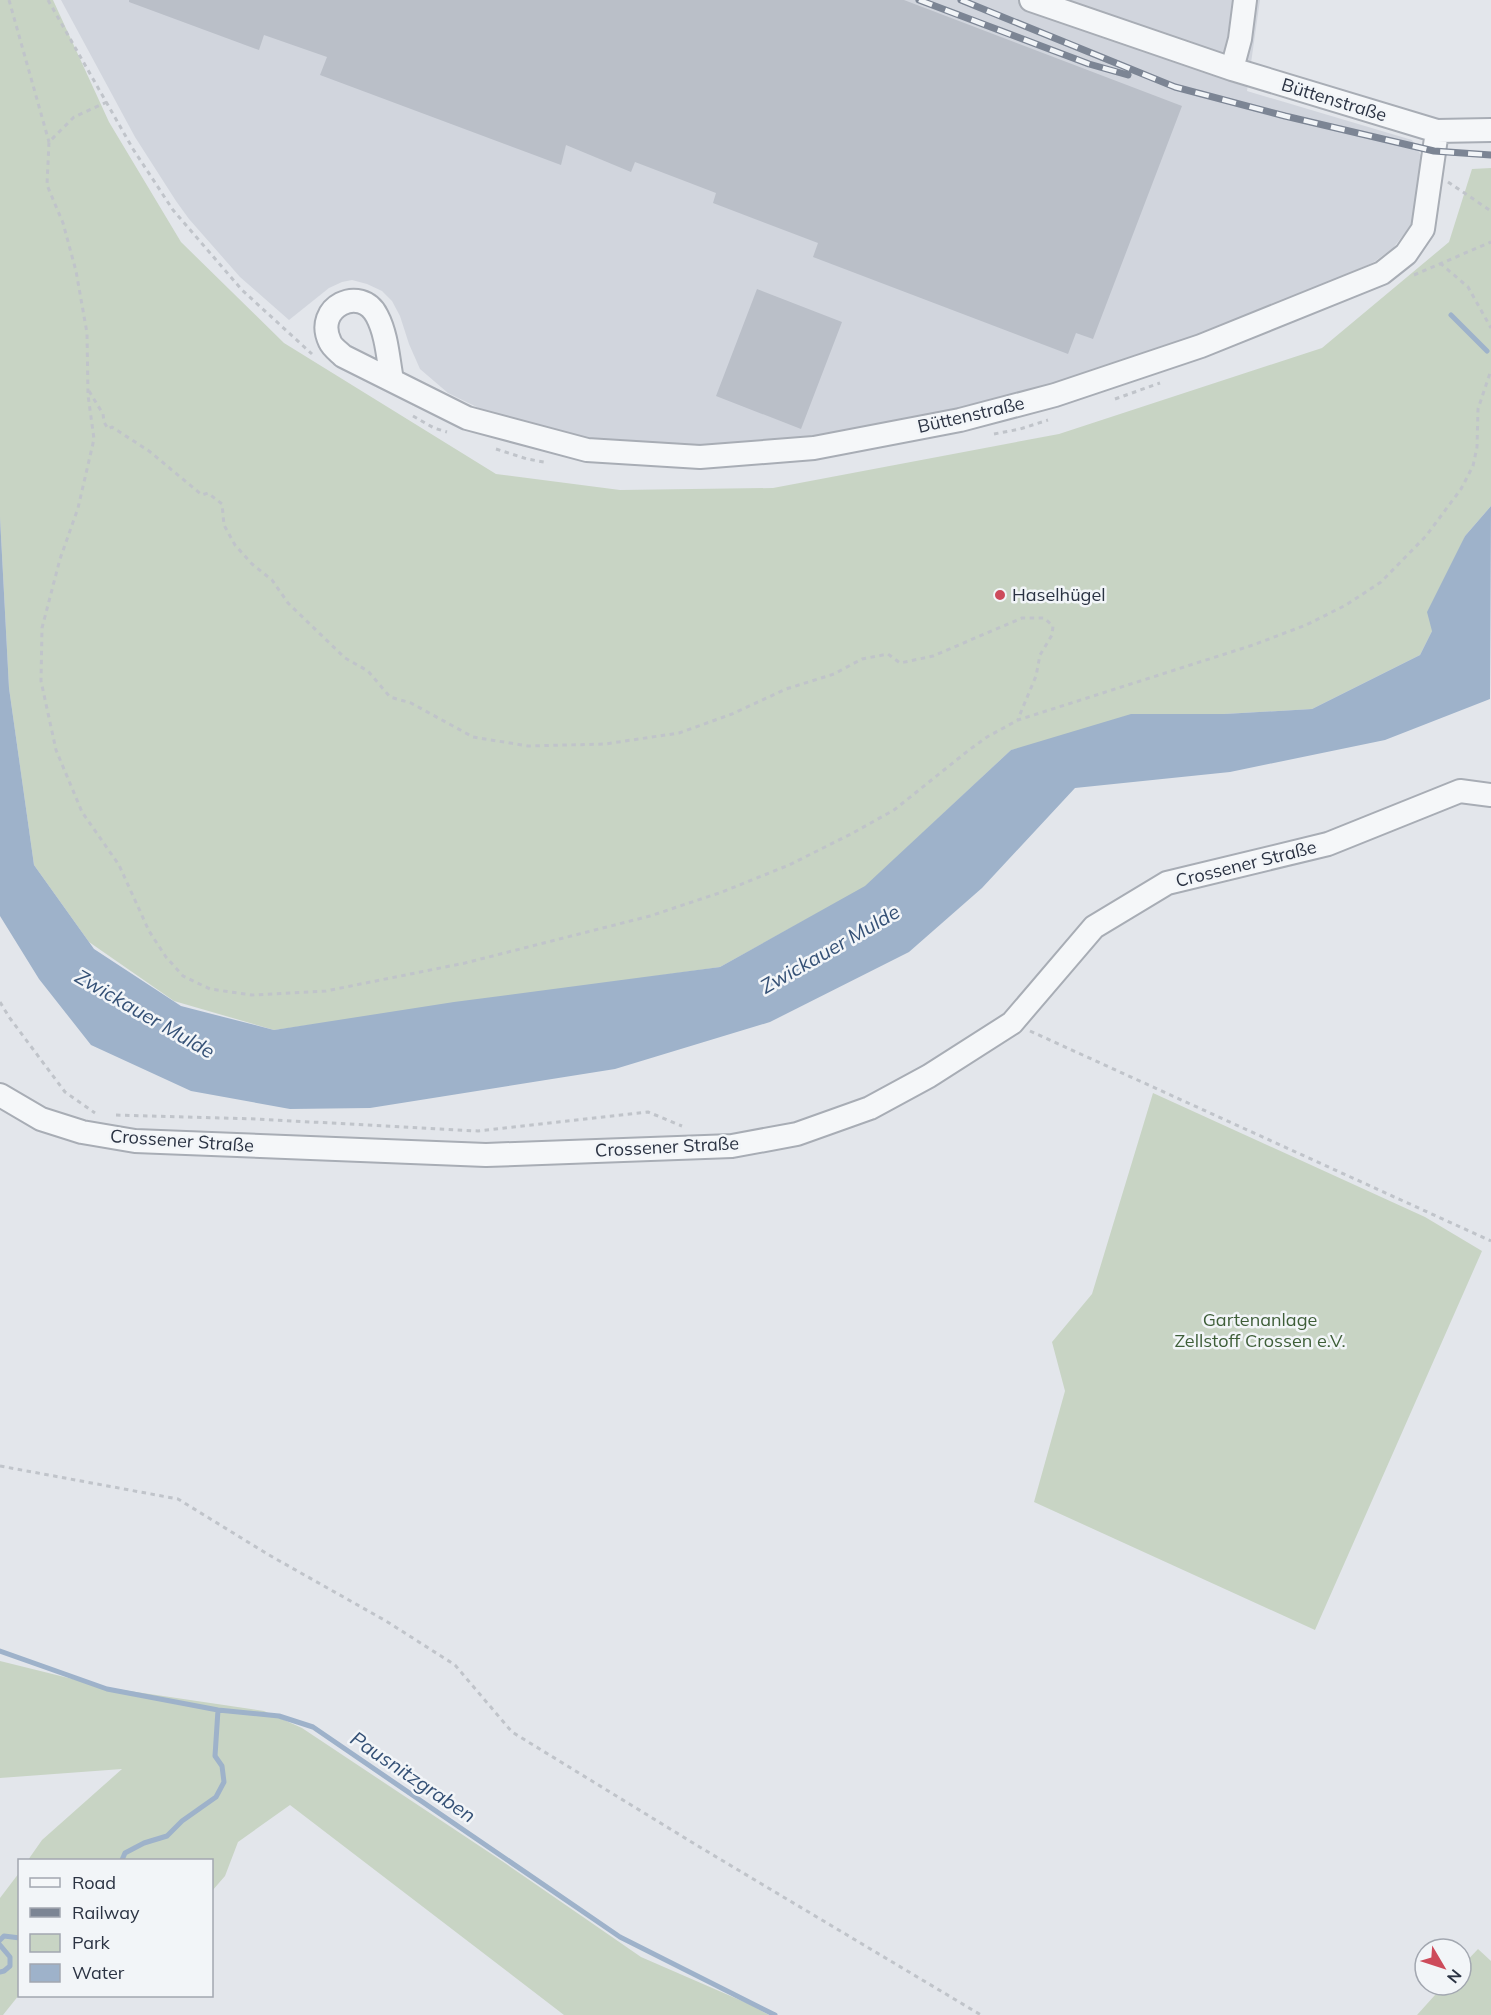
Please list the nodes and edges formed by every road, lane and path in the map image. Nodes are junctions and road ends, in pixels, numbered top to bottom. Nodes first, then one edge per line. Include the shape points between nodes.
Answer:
1 (9, 0) edge
2 (48, 0) edge
3 (1031, 0) edge
4 (1245, 0) edge
5 (1232, 69) junction
6 (107, 102) junction
7 (1491, 130) edge
8 (1437, 131) junction
9 (49, 142) junction
10 (1432, 171) junction
11 (1491, 211) edge
12 (1491, 242) edge
13 (1440, 263) junction
14 (1408, 279) dead end
15 (1491, 328) edge
16 (317, 359) dead end
17 (1491, 370) edge
18 (392, 380) dead end
19 (1169, 380) dead end
20 (88, 389) junction
21 (1105, 402) dead end
22 (405, 411) dead end
23 (1052, 419) dead end
24 (454, 435) dead end
25 (987, 435) dead end
26 (496, 449) dead end
27 (549, 462) dead end
28 (1018, 720) junction
29 (1491, 795) edge
30 (0, 1002) edge
31 (1012, 1023) junction
32 (0, 1095) edge
33 (98, 1115) dead end
34 (109, 1115) dead end
35 (690, 1129) dead end
36 (1491, 1241) edge
37 (0, 1466) edge
38 (981, 2015) edge

1 - 9 path
2 - 6 path
3 - 5 street, Büttenstraße
4 - 5 street
5 - 8 street, Büttenstraße
6 - 9 path via 74,117
6 - 16 path via 173,210 242,290
7 - 8 street, Büttenstraße
8 - 10 street, Büttenstraße
9 - 20 path via 47,185 63,223 76,271 87,333
10 - 11 path
10 - 18 street, Büttenstraße via 1423,229 1406,254 1382,273 1190,349 1055,395 960,420 814,448 711,456 587,450 467,418
12 - 13 path
13 - 14 path
13 - 15 path via 1468,287
17 - 28 path via 1478,409 1473,466 1426,536 1381,582 1306,625
19 - 21 path
20 - 28 path via 108,429 112,427 129,438 202,495 208,493 222,504 224,525 235,545 345,658 368,671 390,697 411,703 473,737 528,746 605,744 679,733 786,689 834,674 862,659 888,654 900,663 933,656 1022,618 1044,618 1053,626 1052,635 1040,655
20 - 28 path via 94,439 42,628 41,681 56,750 82,812 119,865 149,931 166,957 183,976 210,989 252,995 326,991 465,963 712,895 789,865 894,810 969,750
22 - 24 path
23 - 25 path
26 - 27 path
29 - 31 street, Crossener Straße via 1460,791 1328,844 1167,883 1094,927
30 - 33 path via 65,1092
31 - 32 street, Crossener Straße via 870,1108 797,1134 732,1146 486,1155 135,1140 82,1132 41,1119
31 - 36 path
34 - 35 path via 478,1131 648,1113
37 - 38 path via 178,1500 455,1665 512,1732

